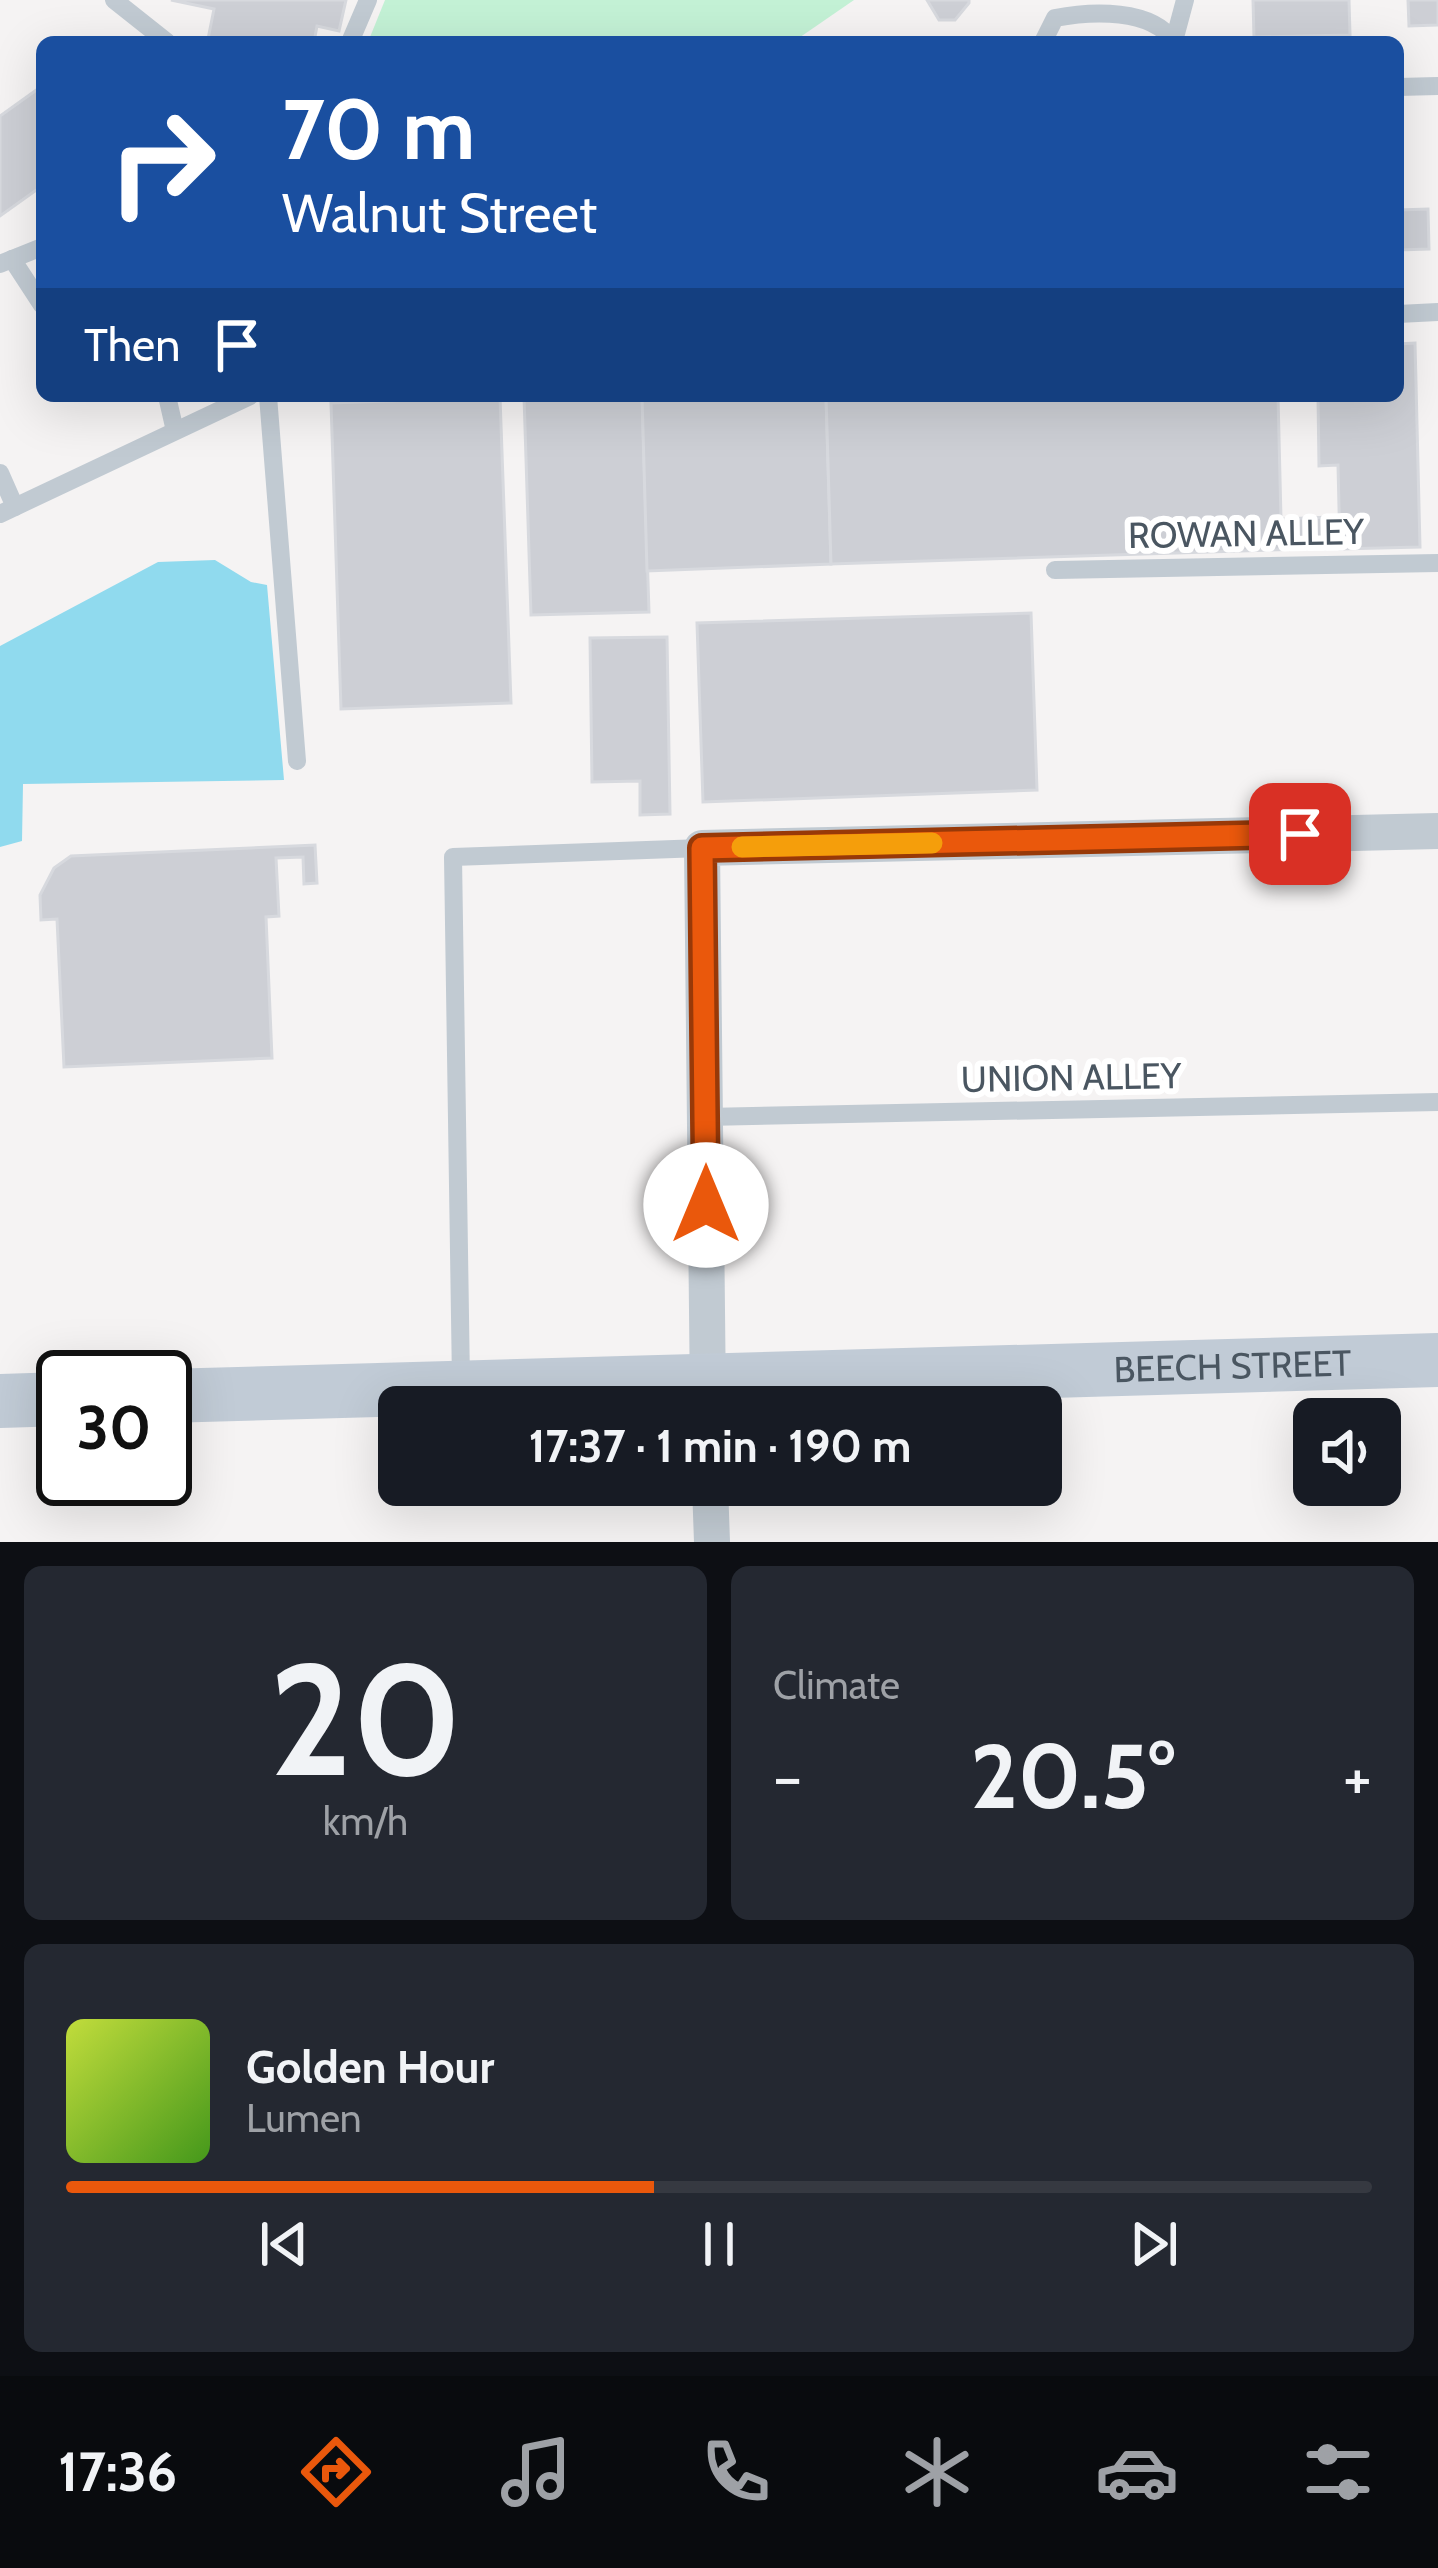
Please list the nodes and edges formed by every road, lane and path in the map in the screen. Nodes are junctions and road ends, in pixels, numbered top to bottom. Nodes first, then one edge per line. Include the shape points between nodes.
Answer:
1 (114, 0) edge
2 (368, 0) edge
3 (1185, 0) edge
4 (159, 36) edge
5 (353, 36) edge
6 (1046, 36) edge
7 (1168, 36) edge
8 (1175, 36) edge
9 (1438, 86) edge
10 (1404, 87) edge
11 (36, 249) edge
12 (6, 261) edge
13 (36, 298) edge
14 (1438, 312) edge
15 (1404, 314) edge
16 (168, 402) edge
17 (237, 402) edge
18 (268, 402) edge
19 (175, 431) junction
20 (0, 473) edge
21 (8, 510) edge
22 (1438, 563) edge
23 (1054, 570) dead end
24 (297, 761) dead end
25 (1438, 831) edge
26 (702, 848) junction
27 (1438, 1102) edge
28 (706, 1118) junction
29 (1438, 1360) edge
30 (461, 1386) edge
31 (708, 1386) edge
32 (863, 1386) edge
33 (378, 1390) edge
34 (192, 1395) edge
35 (36, 1400) edge
36 (0, 1401) edge
37 (711, 1506) edge
38 (712, 1542) edge

1 - 4 lane
2 - 5 lane
3 - 8 lane
6 - 7 lane via 1054,18 1112,15 1150,21
9 - 10 lane
11 - 12 lane
12 - 13 lane
14 - 15 lane
16 - 19 lane
17 - 19 lane
18 - 24 lane
19 - 21 lane
20 - 21 lane
22 - 23 lane, ROWAN ALLEY
25 - 26 street
26 - 28 street
26 - 30 lane via 453,857
27 - 28 lane, UNION ALLEY
28 - 31 street
29 - 32 street, BEECH STREET
33 - 34 street, BEECH STREET
35 - 36 street
37 - 38 street

